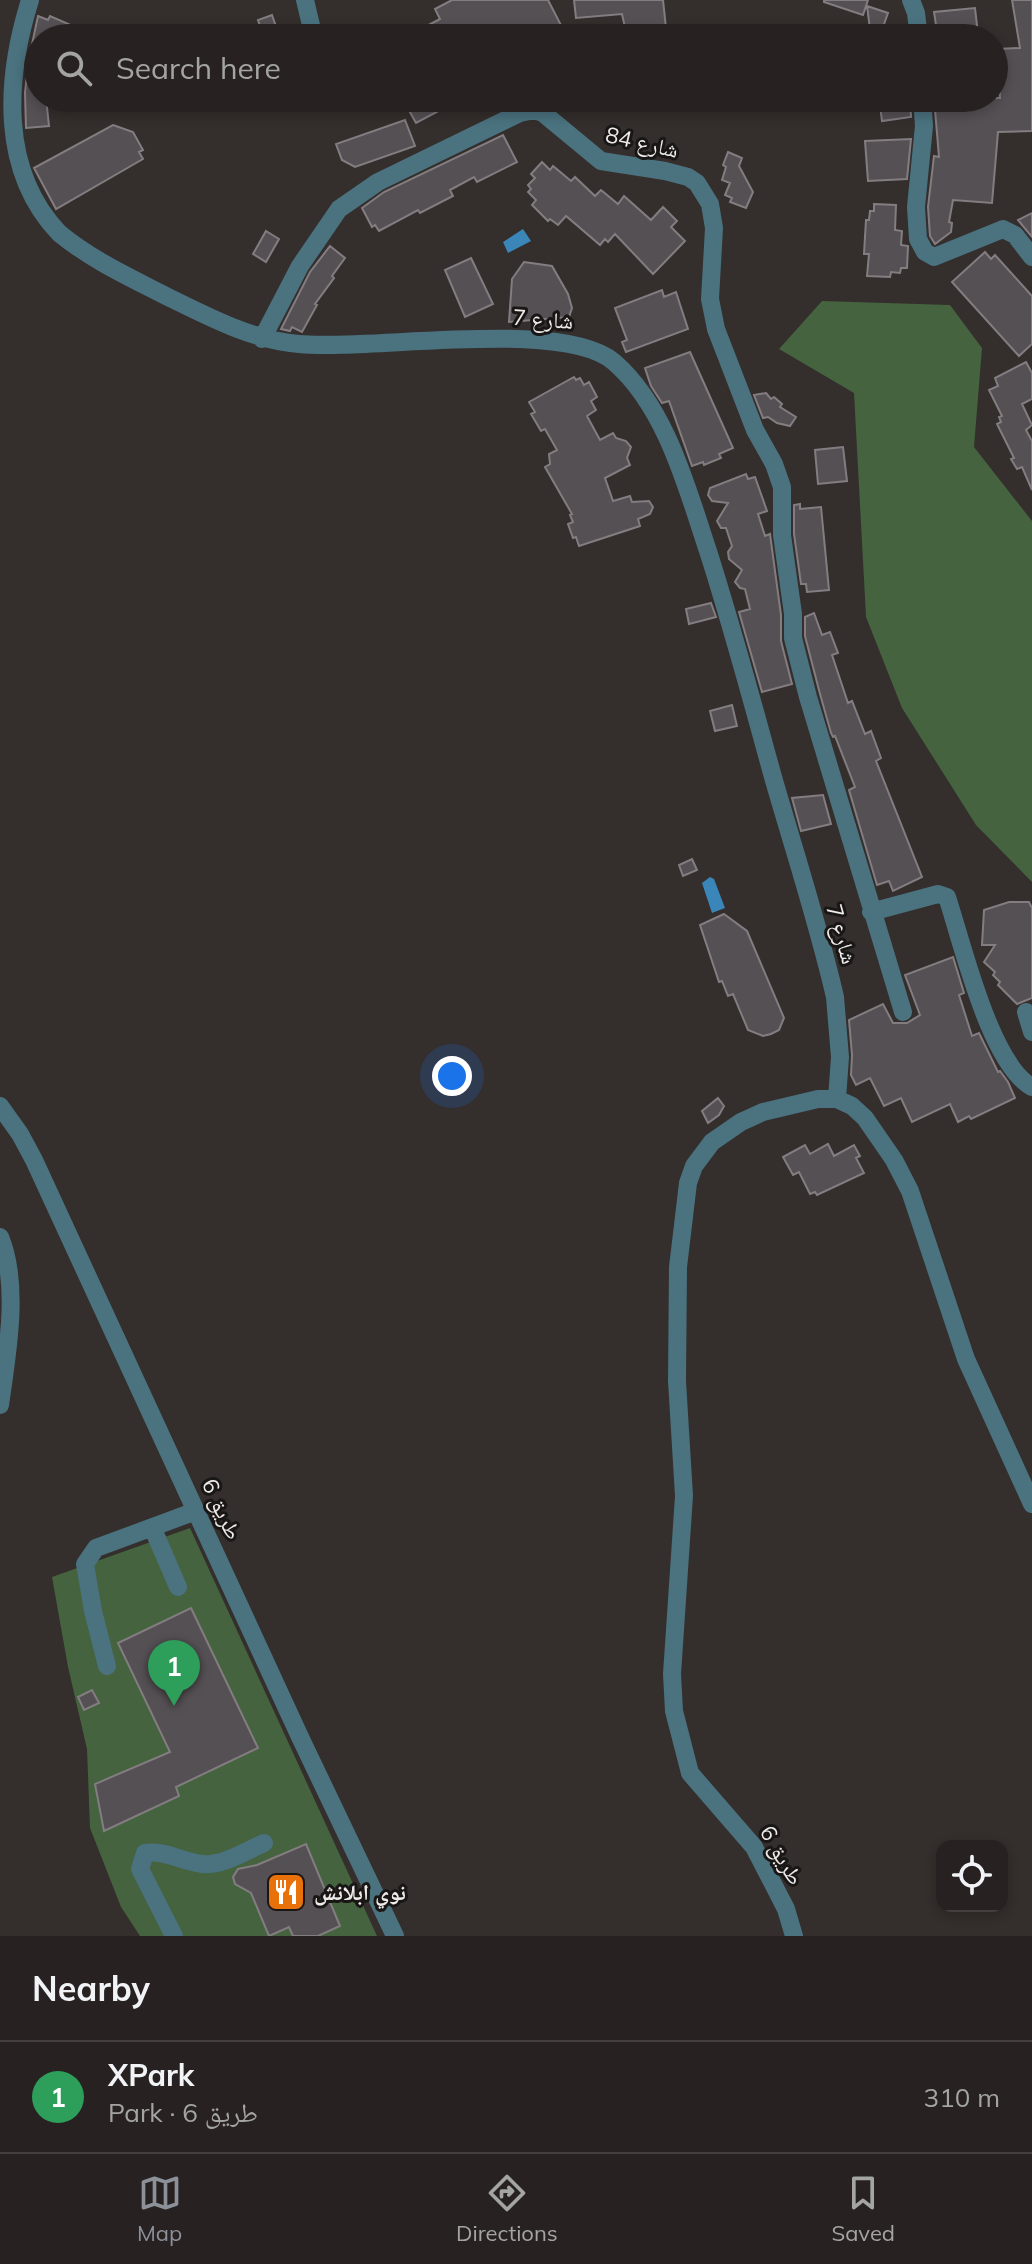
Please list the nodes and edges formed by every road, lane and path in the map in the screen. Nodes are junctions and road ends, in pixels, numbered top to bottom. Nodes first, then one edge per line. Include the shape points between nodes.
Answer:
1 (30, 0) edge
2 (305, 0) edge
3 (911, 0) edge
4 (311, 24) edge
5 (917, 24) edge
6 (525, 112) edge
7 (540, 112) edge
8 (923, 112) edge
9 (1032, 257) edge
10 (262, 339) junction
11 (871, 912) junction
12 (903, 1012) dead end
13 (1026, 1012) dead end
14 (1032, 1032) edge
15 (1032, 1087) edge
16 (837, 1099) junction
17 (0, 1106) edge
18 (0, 1237) edge
19 (0, 1405) edge
20 (1032, 1504) edge
21 (196, 1511) junction
22 (153, 1529) junction
23 (178, 1587) dead end
24 (107, 1666) dead end
25 (264, 1843) dead end
26 (174, 1936) edge
27 (395, 1936) edge
28 (794, 1936) edge

1 - 10 street, شارع 7 via 11,72 7,126 15,166 35,204 56,231 97,259
2 - 4 street
3 - 5 street
6 - 10 street, شارع 84 via 378,182 339,209 300,266
7 - 11 street, شارع 84 via 601,161 693,179 706,195 713,214 710,299 716,329 782,487 793,638
8 - 9 street via 916,207 918,239 925,252 934,257 1003,229 1015,235
10 - 16 street, شارع 7 via 337,346 475,340 575,344 602,353 635,387 668,440 733,628 835,997
11 - 12 street, شارع 84
11 - 15 street via 938,894 947,897 990,1027 1004,1055
13 - 14 street
16 - 20 street via 871,1124 910,1191 966,1359
16 - 28 street, طريق 6 via 792,1104 741,1122 703,1153 685,1196 676,1315 684,1496 674,1711 690,1773 754,1847
17 - 21 street, طريق 6 via 34,1160
18 - 19 street via 9,1303
21 - 22 street
21 - 27 street, طريق 6
22 - 23 street
22 - 24 street via 96,1548 85,1564
25 - 26 street via 203,1865 145,1853 140,1869

